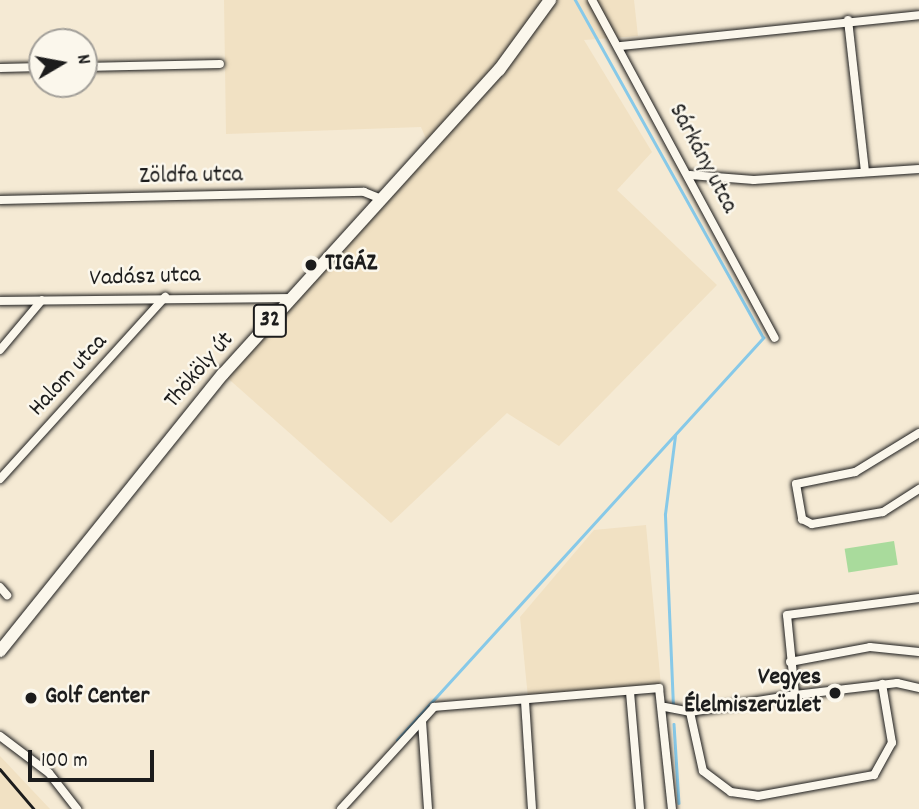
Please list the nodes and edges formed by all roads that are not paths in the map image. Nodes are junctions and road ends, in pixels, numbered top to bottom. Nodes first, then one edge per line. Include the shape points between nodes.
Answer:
1 (551, 0) edge
2 (592, 0) edge
3 (919, 15) edge
4 (848, 20) junction
5 (620, 46) junction
6 (220, 64) dead end
7 (98, 66) edge
8 (28, 67) edge
9 (0, 68) edge
10 (919, 169) edge
11 (865, 172) junction
12 (690, 175) junction
13 (381, 199) junction
14 (0, 200) edge
15 (165, 297) junction
16 (290, 298) junction
17 (41, 300) junction
18 (0, 301) edge
19 (775, 338) dead end
20 (0, 351) edge
21 (919, 433) edge
22 (0, 479) edge
23 (919, 489) edge
24 (0, 587) edge
25 (7, 595) dead end
26 (919, 598) edge
27 (0, 651) edge
28 (919, 652) edge
29 (790, 662) junction
30 (882, 684) junction
31 (919, 688) edge
32 (630, 692) junction
33 (795, 695) junction
34 (525, 701) junction
35 (665, 706) junction
36 (690, 712) junction
37 (422, 721) junction
38 (0, 736) edge
39 (77, 809) edge
40 (341, 809) edge
41 (428, 809) edge
42 (532, 809) edge
43 (640, 809) edge
44 (672, 809) edge

1 - 13 main road, Thököly út / 32 via 499,70
2 - 5 street, Sárkány utca
3 - 4 street
4 - 5 street
4 - 11 street
5 - 12 street, Sárkány utca
6 - 7 street
8 - 9 street
10 - 11 street
11 - 12 street via 754,180
12 - 19 street, Sárkány utca
13 - 14 street, Zöldfa utca via 363,192
13 - 16 main road, Thököly út / 32
15 - 16 street, Vadász utca
15 - 17 street, Vadász utca
15 - 22 street, Halom utca
16 - 27 main road, Thököly út / 32
17 - 18 street, Vadász utca
17 - 20 street
21 - 23 street via 855,472 796,484 802,519 812,524 883,512
24 - 25 street
26 - 29 street via 787,615
28 - 29 street via 870,647
29 - 33 street
30 - 31 street
30 - 33 street
30 - 36 street via 892,743 874,775 758,796 732,792 702,771
32 - 34 street
32 - 35 street via 659,688
32 - 43 street
33 - 36 street
34 - 37 street via 445,704
34 - 42 street
35 - 36 street
35 - 44 street
37 - 40 street
37 - 41 street
38 - 39 street via 49,774

